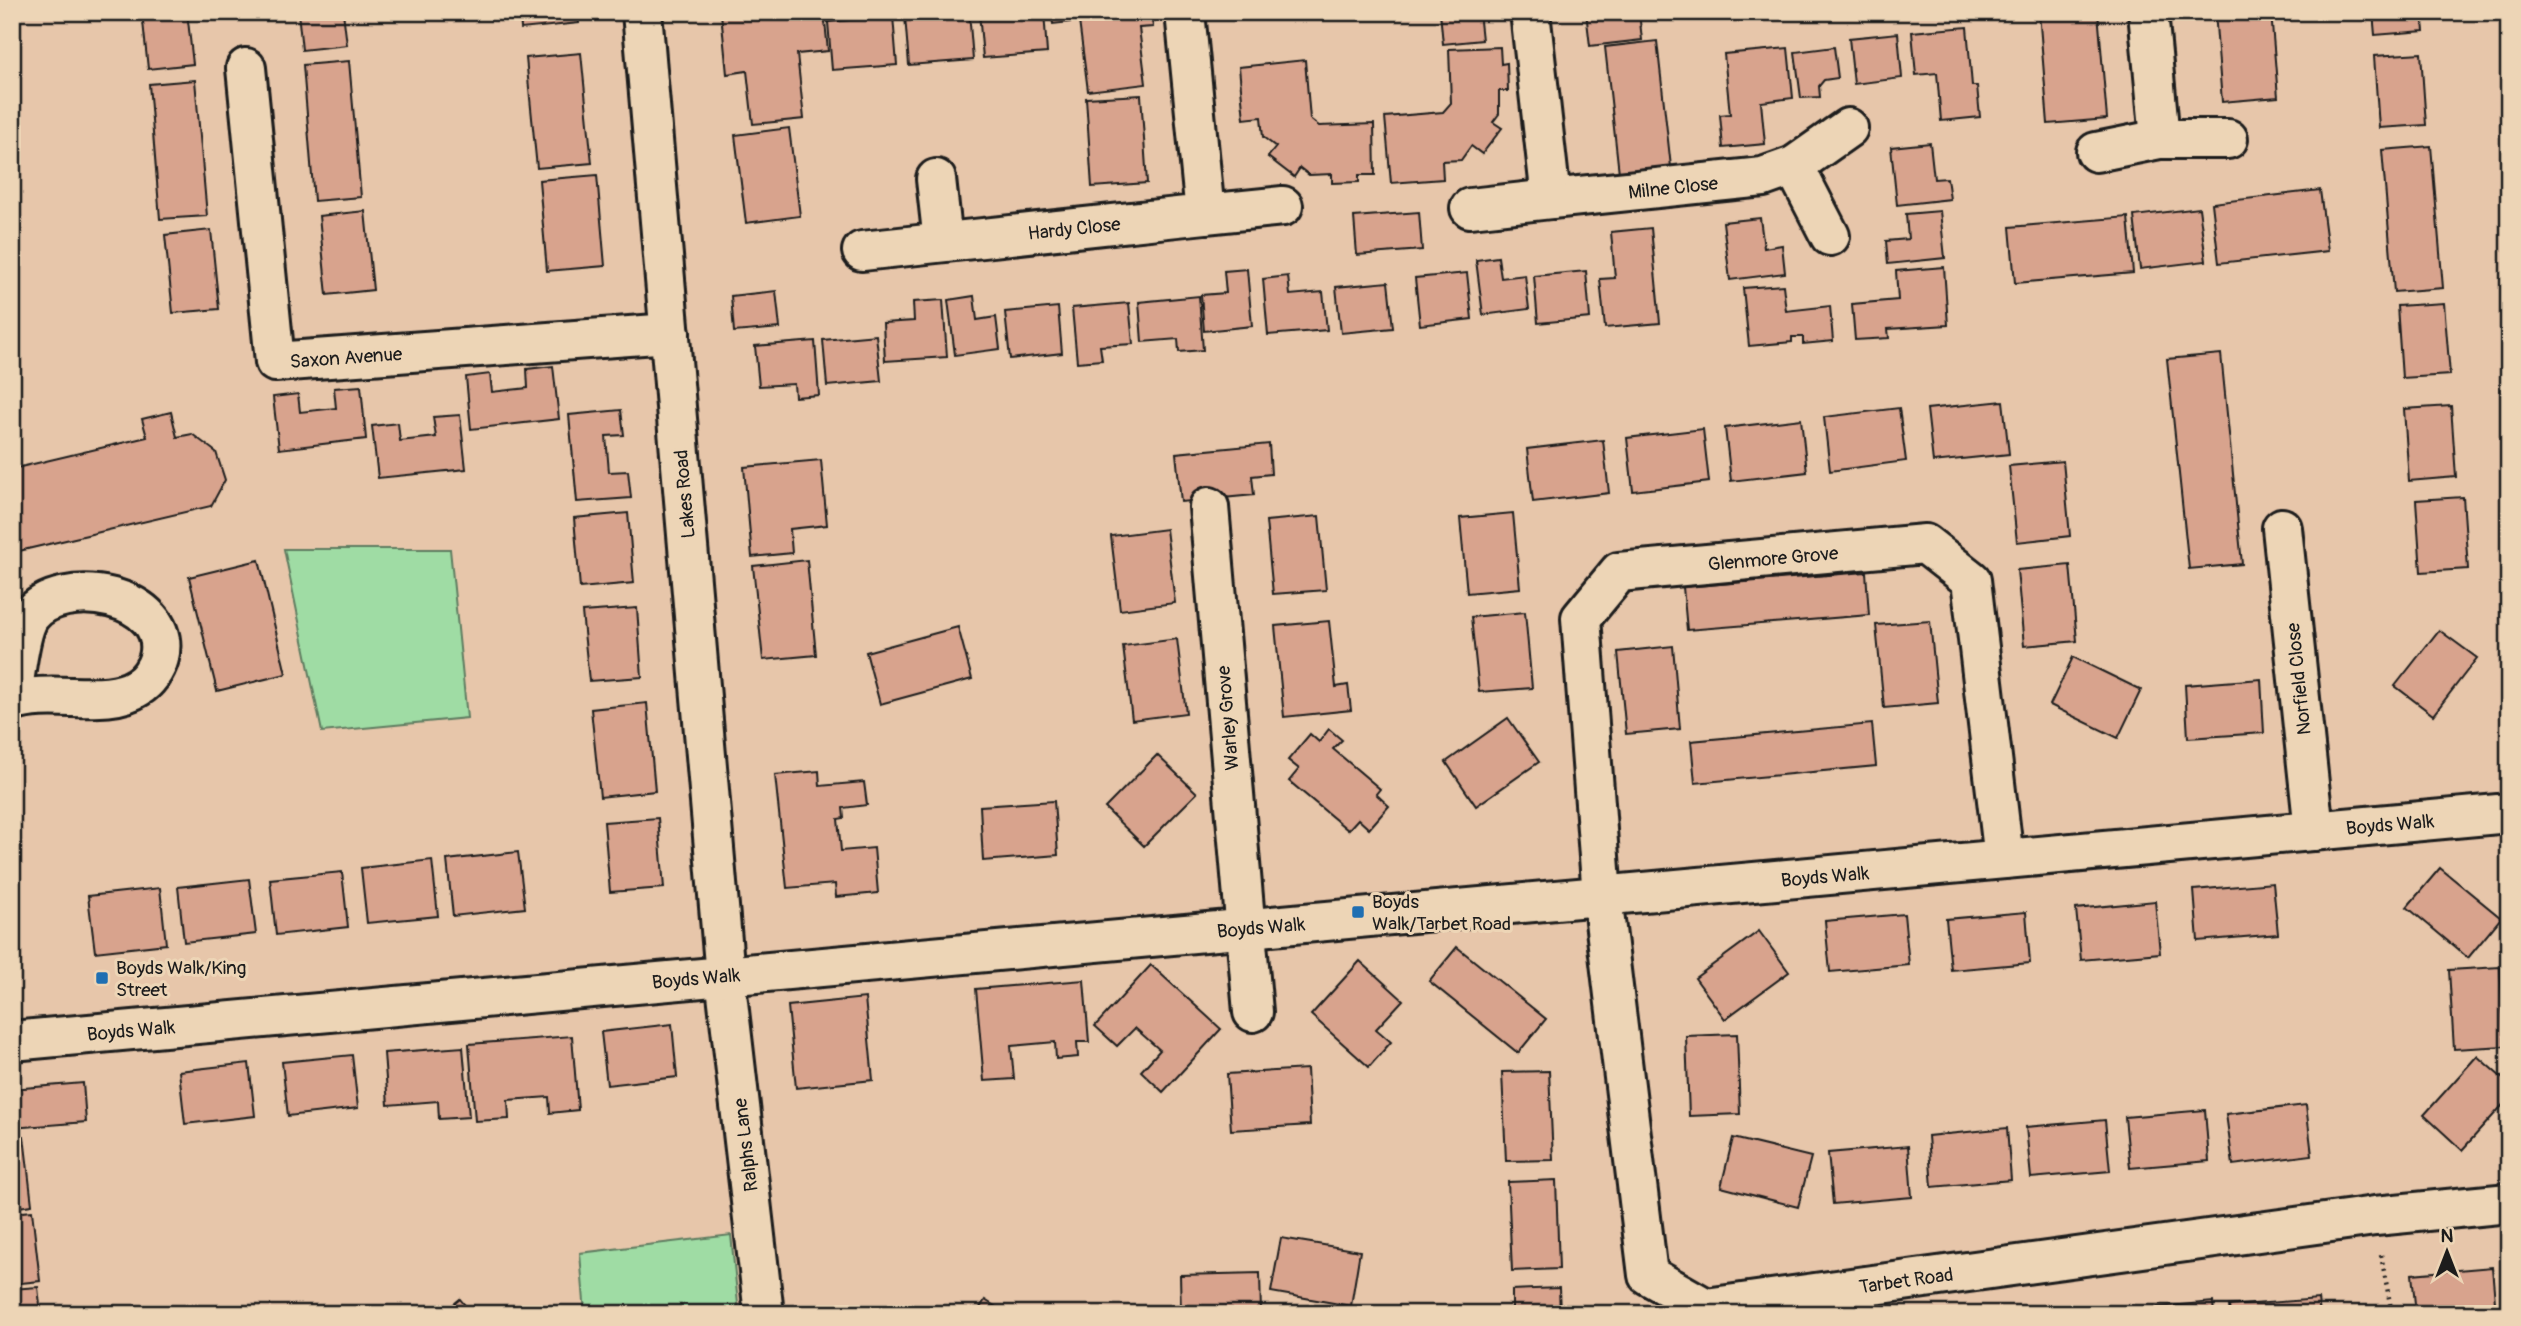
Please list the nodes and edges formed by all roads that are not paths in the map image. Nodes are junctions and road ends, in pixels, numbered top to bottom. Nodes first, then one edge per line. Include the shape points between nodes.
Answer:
1 (642, 12) edge
2 (1185, 12) edge
3 (1530, 12) edge
4 (2148, 12) edge
5 (246, 68) dead end
6 (1848, 128) dead end
7 (2160, 139) junction
8 (2228, 139) dead end
9 (2096, 152) dead end
10 (1794, 166) junction
11 (936, 179) dead end
12 (1551, 200) junction
13 (1283, 206) dead end
14 (1470, 208) dead end
15 (1205, 214) junction
16 (1830, 236) dead end
17 (943, 242) junction
18 (862, 251) dead end
19 (670, 333) junction
20 (1209, 507) dead end
21 (2282, 528) dead end
22 (12, 694) edge
23 (12, 702) edge
24 (2509, 813) edge
25 (2314, 831) junction
26 (2004, 859) junction
27 (1602, 896) junction
28 (1245, 929) junction
29 (725, 976) junction
30 (1253, 1012) dead end
31 (12, 1041) edge
32 (2509, 1203) edge
33 (764, 1314) edge

1 - 19 street, Lakes Road
2 - 15 street
3 - 12 street
4 - 7 street
5 - 19 street, Saxon Avenue via 275,362
6 - 10 street, Milne Close
7 - 8 street
7 - 9 street
10 - 12 street, Milne Close via 1763,177
10 - 16 street
11 - 17 street
12 - 14 street, Milne Close
13 - 15 street, Hardy Close
15 - 17 street, Hardy Close
17 - 18 street, Hardy Close
19 - 29 street, Lakes Road
20 - 28 street, Warley Grove
21 - 25 street, Norfield Close
22 - 23 street via 29,618 39,607 66,595 90,594 141,608 163,642 149,678 120,695 36,696
24 - 25 street, Boyds Walk
25 - 26 street, Boyds Walk
26 - 27 street, Boyds Walk
26 - 27 street, Glenmore Grove via 1971,580 1925,544 1619,572 1581,618
27 - 28 street, Boyds Walk
27 - 32 street, Tarbet Road via 1648,1275 1706,1308 2375,1216
28 - 29 street, Boyds Walk
28 - 30 street, Warley Grove
29 - 31 street, Boyds Walk
29 - 33 street, Ralphs Lane

